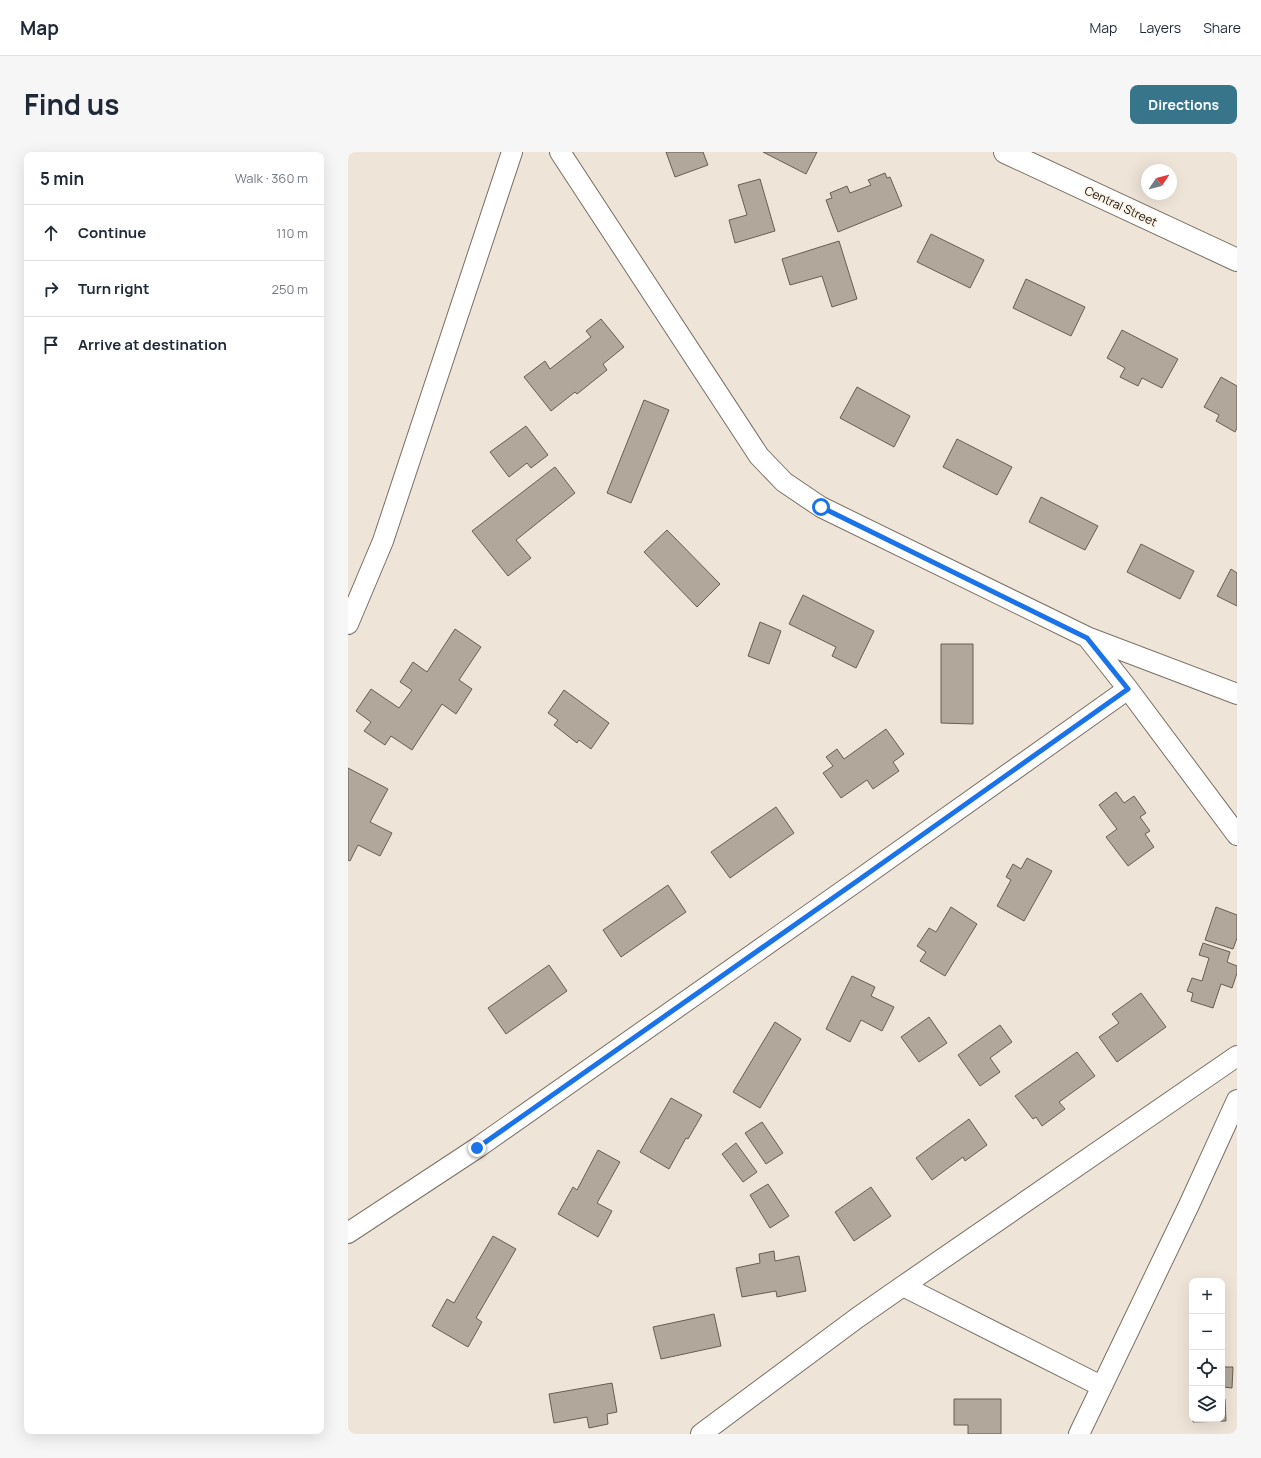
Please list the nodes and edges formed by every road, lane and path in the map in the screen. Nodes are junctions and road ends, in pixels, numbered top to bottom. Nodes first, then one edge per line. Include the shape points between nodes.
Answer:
1 (512, 152) edge
2 (560, 152) edge
3 (1006, 152) edge
4 (1237, 260) edge
5 (348, 624) edge
6 (1087, 638) junction
7 (1128, 689) junction
8 (1237, 694) edge
9 (1237, 835) edge
10 (1237, 1056) edge
11 (1237, 1100) edge
12 (348, 1233) edge
13 (903, 1286) junction
14 (1101, 1386) junction
15 (701, 1434) edge
16 (1079, 1434) edge

1 - 5 street via 382,541
2 - 6 street via 760,456 784,482 821,507
3 - 4 street, Central Street
6 - 7 street
6 - 8 street
7 - 9 street
7 - 12 street via 484,1143
10 - 13 street
11 - 14 street
13 - 14 street
13 - 15 street
14 - 16 street

